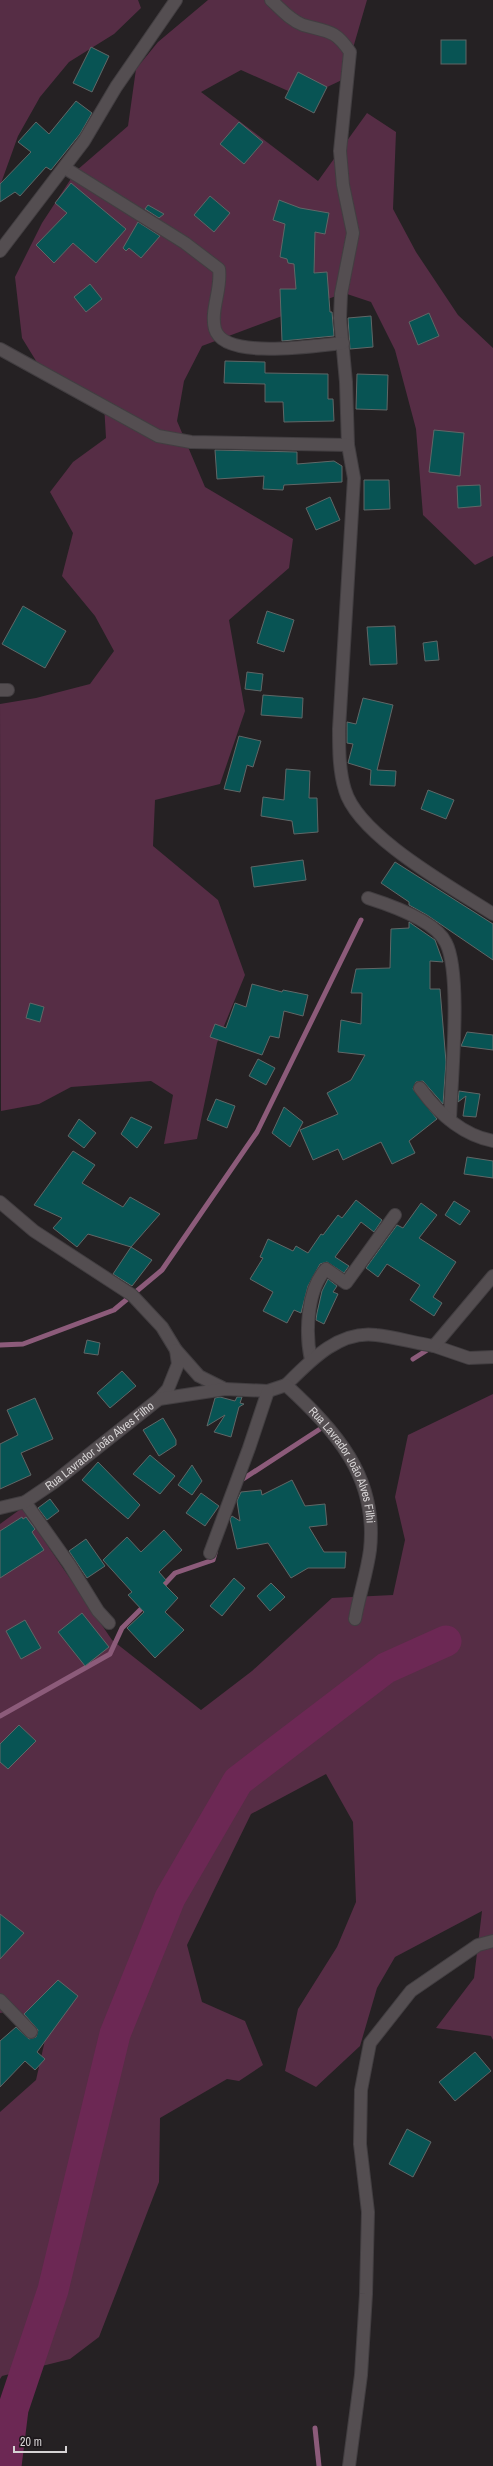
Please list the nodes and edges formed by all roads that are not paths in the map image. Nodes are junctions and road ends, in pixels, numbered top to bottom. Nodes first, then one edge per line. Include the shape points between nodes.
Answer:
1 (176, 0) edge
2 (271, 0) edge
3 (65, 168) junction
4 (0, 251) edge
5 (343, 343) junction
6 (0, 349) edge
7 (348, 445) junction
8 (368, 898) dead end
9 (493, 914) edge
10 (420, 1088) dead end
11 (450, 1120) junction
12 (493, 1141) edge
13 (0, 1202) edge
14 (395, 1215) dead end
15 (493, 1276) edge
16 (434, 1346) junction
17 (176, 1350) junction
18 (493, 1357) edge
19 (311, 1360) junction
20 (286, 1385) junction
21 (225, 1389) junction
22 (268, 1391) junction
23 (159, 1399) junction
24 (25, 1502) junction
25 (0, 1508) edge
26 (210, 1553) dead end
27 (355, 1619) dead end
28 (110, 1623) dead end
29 (493, 1941) edge
30 (0, 2000) edge
31 (31, 2032) dead end
32 (349, 2466) edge

1 - 3 street via 116,87
2 - 5 street via 286,15 302,24 333,32 350,52 340,151 343,186 353,234 341,294
3 - 4 street
3 - 5 street via 185,243 219,269 221,282 214,320 216,331 222,339 232,345 252,349
5 - 7 street
6 - 7 street via 158,436 191,442
7 - 9 street via 354,478 339,729 339,750 345,791 354,809 366,824 387,842
8 - 11 street via 400,908 430,927 446,942 452,959 454,992
10 - 11 street via 429,1101
11 - 12 street via 469,1134
13 - 17 street via 34,1231 132,1295 162,1327
14 - 19 street via 346,1283 326,1269 317,1279 306,1340
15 - 16 street
16 - 18 street via 469,1358
16 - 19 street via 376,1335 357,1336 336,1343
17 - 21 street via 199,1376
17 - 23 street via 178,1364 168,1389
19 - 20 street
20 - 22 street
20 - 27 street, Rua Lavrador João Alves Filhi via 312,1409 343,1446 362,1481 370,1518 370,1544
21 - 22 street
21 - 23 street, Rua Lavrador João Alves Filho
22 - 26 street via 250,1448
23 - 24 street, Rua Lavrador João Alves Filho
24 - 25 street, Rua Lavrador João Alves Filho
24 - 28 street via 69,1564 98,1611
29 - 32 street via 478,1946 410,1991 370,2043 361,2090 360,2144 368,2212 366,2294 361,2375
30 - 31 street

